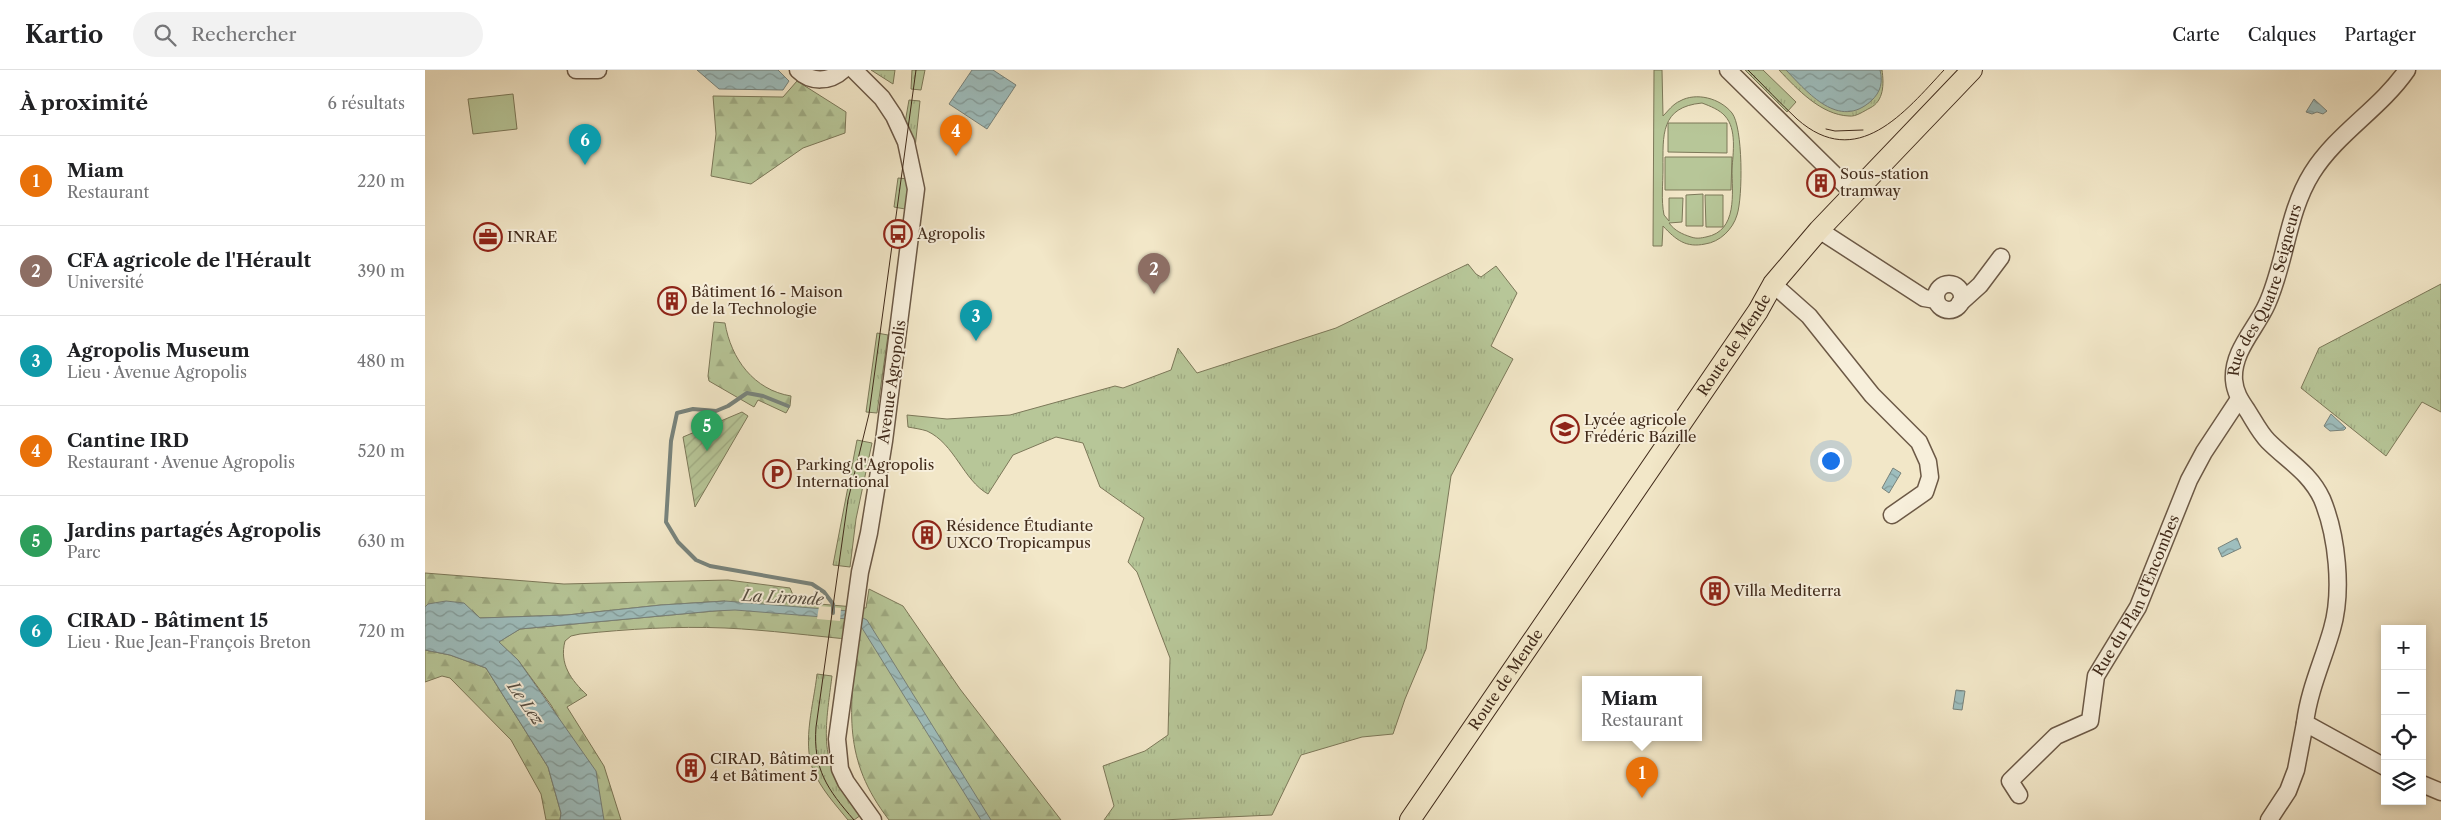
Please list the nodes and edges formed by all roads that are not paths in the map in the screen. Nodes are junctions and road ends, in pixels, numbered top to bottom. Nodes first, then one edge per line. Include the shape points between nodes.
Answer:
1 (576, 70) edge
2 (598, 70) edge
3 (798, 70) edge
4 (843, 70) edge
5 (854, 70) edge
6 (1727, 70) edge
7 (1972, 70) edge
8 (2407, 70) edge
9 (828, 79) junction
10 (875, 93) junction
11 (1853, 194) junction
12 (1819, 230) junction
13 (2001, 256) dead end
14 (1773, 284) junction
15 (2239, 399) junction
16 (1892, 515) dead end
17 (2305, 724) junction
18 (2381, 765) edge
19 (2426, 786) edge
20 (2441, 792) edge
21 (2019, 795) dead end
22 (868, 818) edge
23 (1410, 820) edge
24 (2269, 820) edge

1 - 2 street
3 - 9 street, Avenue Agropolis via 814,79
4 - 9 street
5 - 10 street, Avenue Agropolis
6 - 11 street
7 - 11 main road, Route de Mende
8 - 15 street, Rue des Quatre Seigneurs via 2311,173 2297,202 2270,297 2237,359 2234,380
9 - 10 street, Avenue Agropolis via 853,82
10 - 22 street, Avenue Agropolis via 894,116 906,142 916,189 885,428 860,572 837,739 837,753 846,782
11 - 12 main road, Route de Mende
12 - 13 street via 1924,298 1936,300 1944,309 1953,309 1980,285
12 - 14 main road, Route de Mende
14 - 16 street via 1809,316 1872,395 1919,442 1928,462 1930,477 1925,492
14 - 23 main road, Route de Mende via 1750,323
15 - 17 street, Rue des Quatre Seigneurs via 2265,438 2313,482 2332,532 2338,581 2333,628 2314,680
15 - 21 street, Rue du Plan d'Encombes via 2189,480 2138,607 2096,676 2090,722 2056,736 2010,781
17 - 18 street
17 - 24 street, Rue des Quatre Seigneurs via 2296,770 2288,791
19 - 20 street

